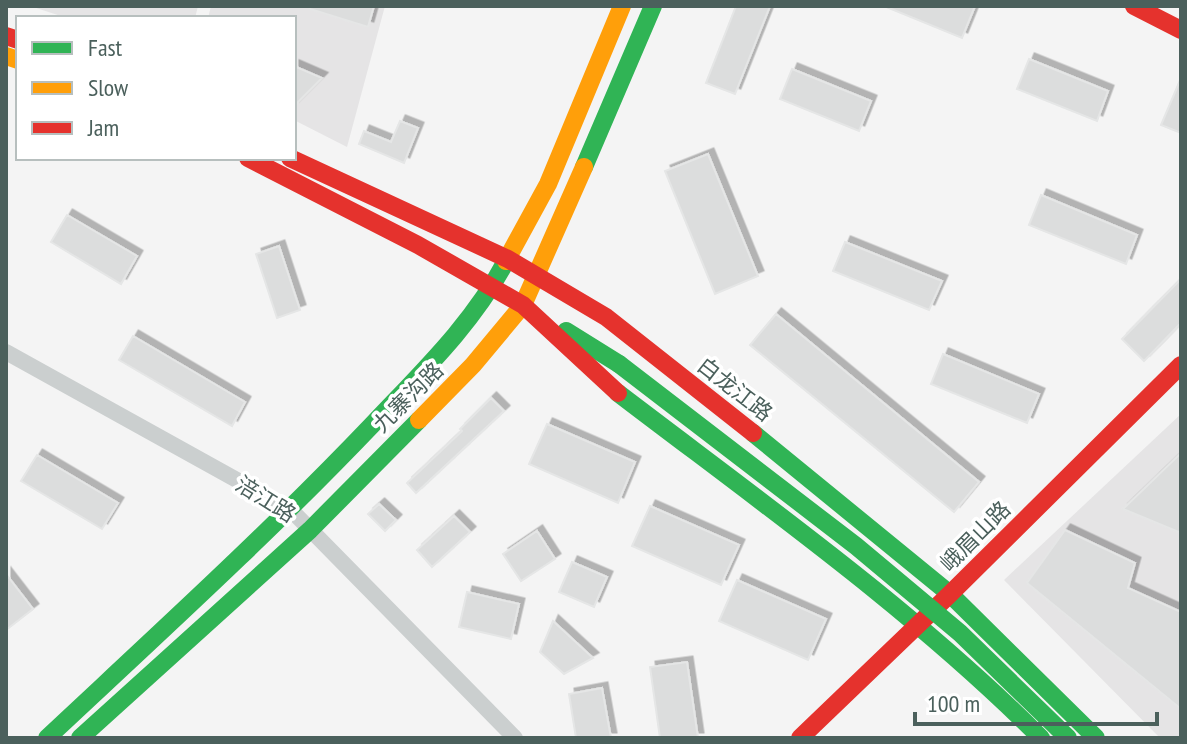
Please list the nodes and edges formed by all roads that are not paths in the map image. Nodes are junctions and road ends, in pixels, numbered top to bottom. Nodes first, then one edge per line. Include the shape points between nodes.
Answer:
1 (622, 6) edge
2 (653, 6) edge
3 (1134, 6) edge
4 (1181, 30) edge
5 (252, 160) edge
6 (294, 160) edge
7 (508, 259) junction
8 (538, 275) junction
9 (493, 286) junction
10 (523, 305) junction
11 (6, 352) edge
12 (1181, 365) edge
13 (291, 510) junction
14 (310, 530) junction
15 (950, 594) junction
16 (917, 625) junction
17 (47, 738) edge
18 (80, 738) edge
19 (515, 738) edge
20 (800, 738) edge
21 (1041, 738) edge
22 (1068, 738) edge
23 (1096, 738) edge

1 - 7 street, 九寨沟路 via 548,184
2 - 8 street, 九寨沟路
3 - 4 street
5 - 9 street
6 - 7 street, 白龙江路
7 - 8 street, 白龙江路
7 - 9 street, 九寨沟路
8 - 10 street, 九寨沟路
8 - 15 street, 白龙江路 via 606,317
9 - 10 street
9 - 13 street, 九寨沟路 via 447,346
10 - 14 street, 九寨沟路 via 473,365
10 - 16 street via 603,381
10 - 22 street, bridge via 619,364 880,566 960,633
11 - 13 street, 涪江路
12 - 15 street, 峨眉山路
13 - 14 street, 涪江路
13 - 17 street, 九寨沟路
14 - 18 street, 九寨沟路
14 - 19 street, 涪江路
15 - 16 street, 峨眉山路
15 - 23 street, 白龙江路
16 - 20 street, 峨眉山路
16 - 21 street

